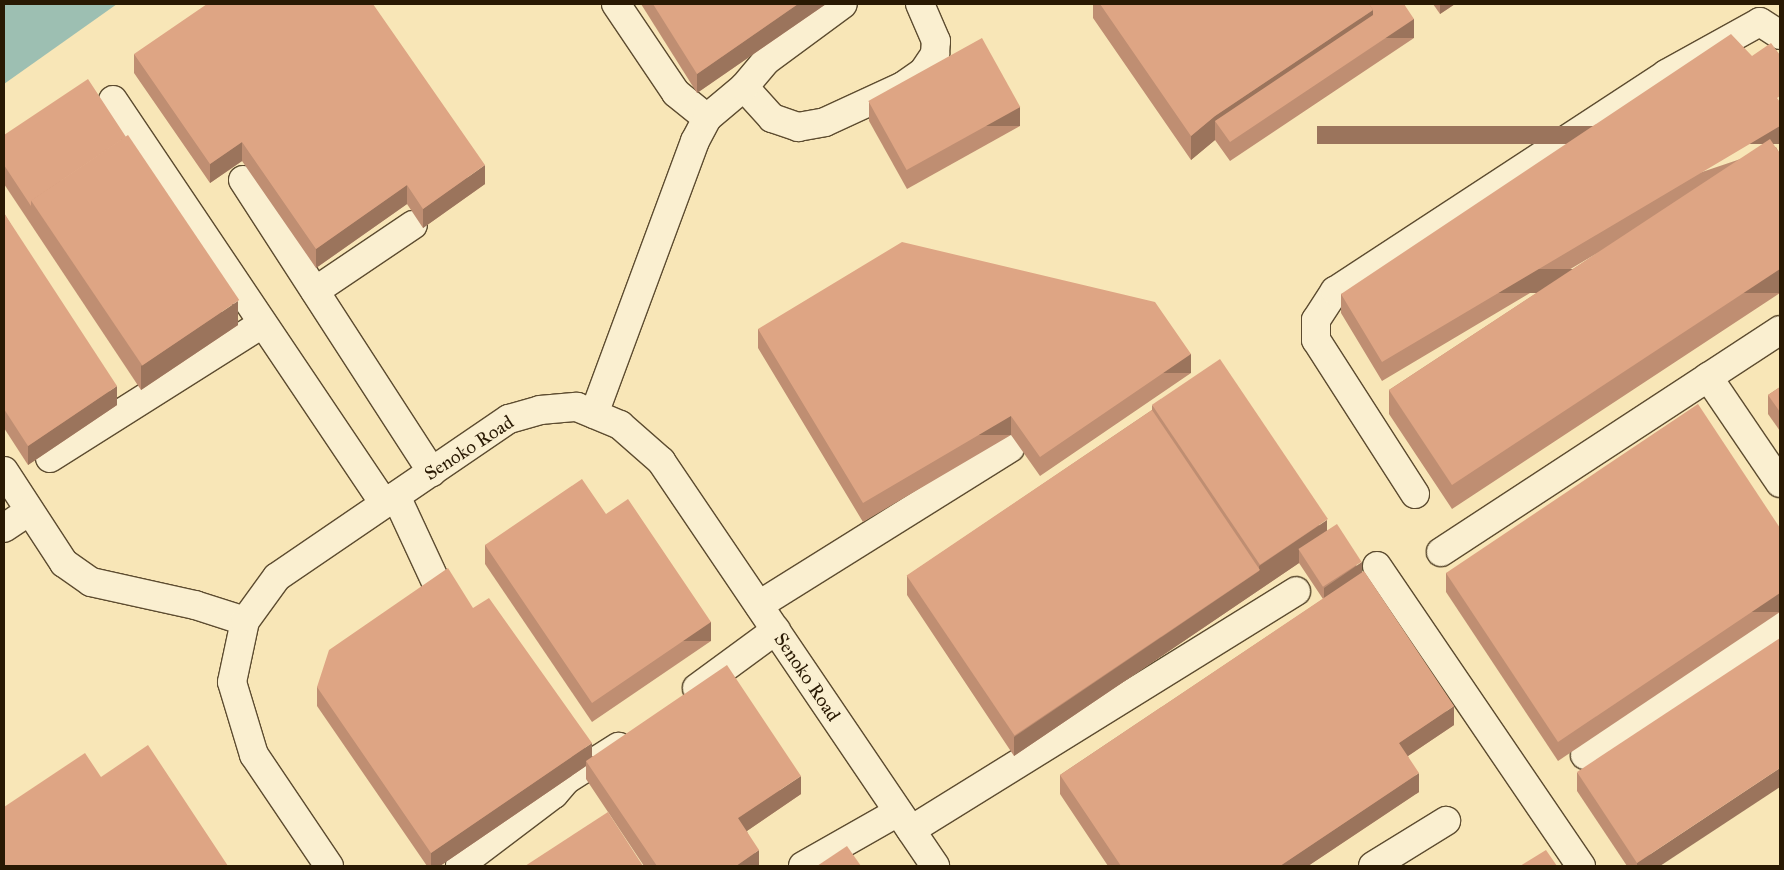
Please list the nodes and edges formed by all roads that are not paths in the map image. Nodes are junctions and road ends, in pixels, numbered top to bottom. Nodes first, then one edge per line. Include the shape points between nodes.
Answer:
1 (616, 4) edge
2 (843, 4) edge
3 (920, 4) edge
4 (1780, 35) edge
5 (744, 87) junction
6 (113, 100) dead end
7 (707, 118) junction
8 (243, 180) dead end
9 (413, 225) dead end
10 (315, 291) junction
11 (262, 324) junction
12 (1780, 330) edge
13 (1708, 377) junction
14 (594, 414) junction
15 (1010, 448) dead end
16 (50, 458) dead end
17 (4, 471) edge
18 (432, 472) junction
19 (1780, 483) edge
20 (1415, 494) dead end
21 (390, 500) junction
22 (28, 512) junction
23 (4, 528) edge
24 (1441, 552) dead end
25 (1377, 566) dead end
26 (1296, 591) dead end
27 (440, 592) edge
28 (759, 605) junction
29 (245, 621) junction
30 (1780, 623) edge
31 (776, 630) junction
32 (676, 703) edge
33 (637, 733) edge
34 (1585, 756) dead end
35 (904, 821) junction
36 (1446, 821) dead end
37 (460, 865) dead end
38 (329, 866) edge
39 (803, 866) edge
40 (935, 866) edge
41 (1373, 866) edge
42 (1582, 866) edge

1 - 7 street via 676,93
2 - 5 street via 767,60
3 - 5 street via 936,41 935,54 923,72 903,86 825,122 798,127 772,118
4 - 20 street via 1760,22 1666,74 1335,291 1316,320 1316,340
5 - 7 street
6 - 11 street
7 - 14 street via 694,141
8 - 10 street
9 - 10 street
10 - 18 street
11 - 16 street
11 - 21 street
12 - 13 street
13 - 19 street
13 - 24 street
14 - 18 street, Senoko Road via 577,407 540,410 509,419
14 - 28 street, Senoko Road via 620,425 662,461
15 - 28 street
17 - 22 street
18 - 21 street, Senoko Road
21 - 27 street
21 - 29 street, Senoko Road via 277,577
22 - 23 street
22 - 29 street via 64,564 91,582 195,605
25 - 42 street
26 - 35 street
28 - 31 street, Senoko Road
29 - 38 street, Senoko Road via 232,682 254,755
30 - 34 street
31 - 32 street
31 - 35 street, Senoko Road
33 - 37 street via 566,780 554,794
35 - 39 street
35 - 40 street, Senoko Road
36 - 41 street

